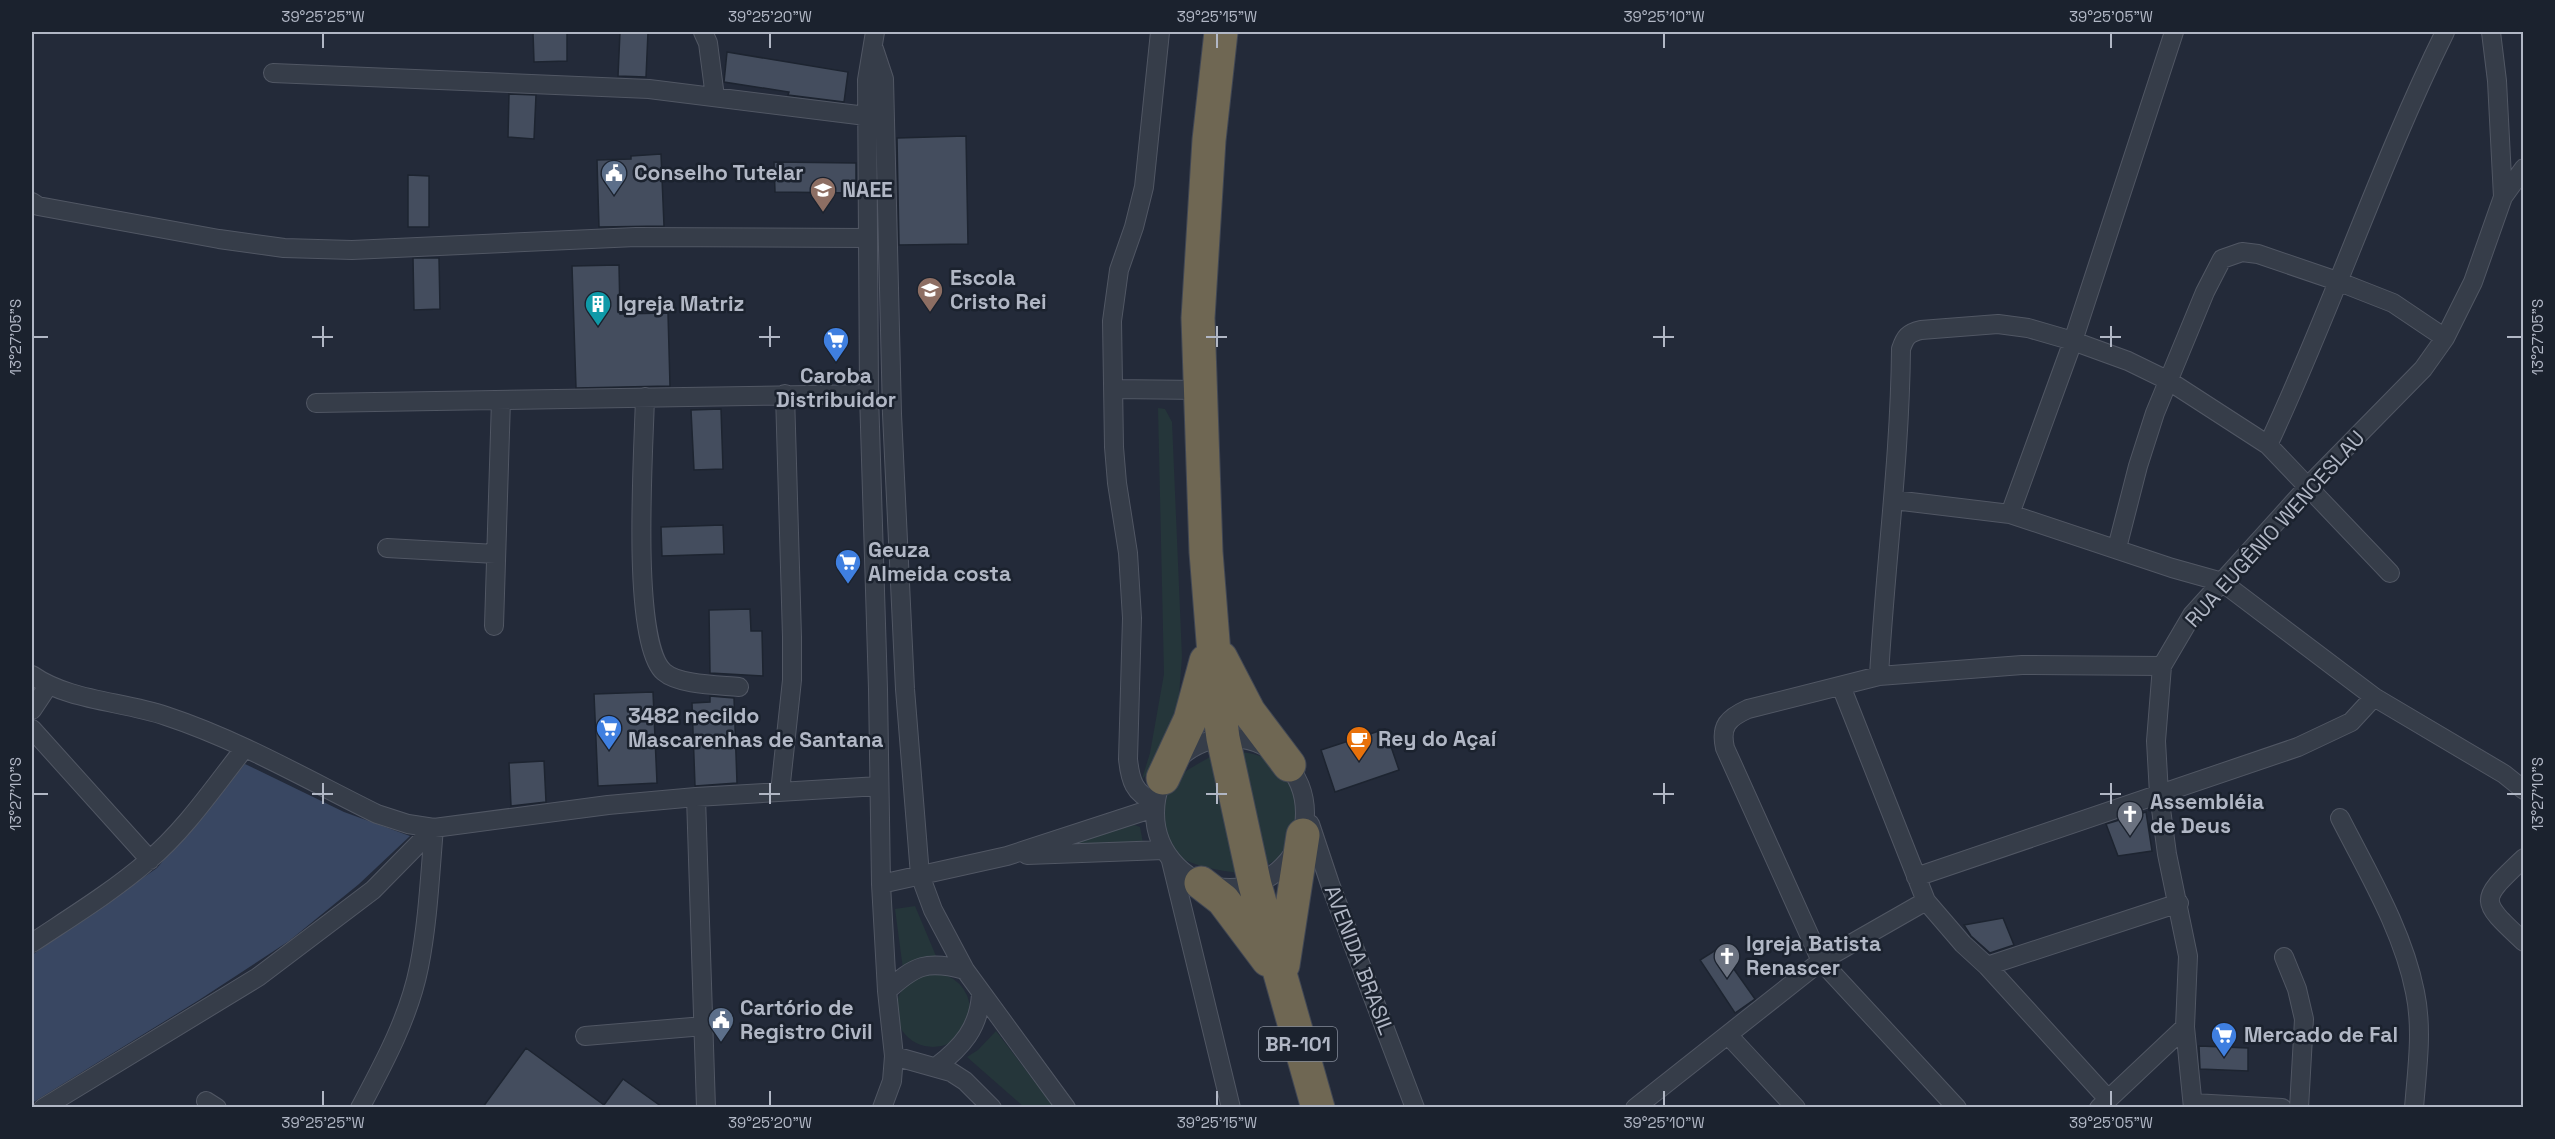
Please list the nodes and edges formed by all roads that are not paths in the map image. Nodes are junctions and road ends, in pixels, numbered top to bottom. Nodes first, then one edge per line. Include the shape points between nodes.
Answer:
1 (703, 32) edge
2 (1160, 32) edge
3 (1221, 32) edge
4 (2174, 32) edge
5 (2445, 32) edge
6 (2491, 32) edge
7 (875, 40) edge
8 (273, 73) dead end
9 (715, 97) junction
10 (867, 116) junction
11 (2523, 168) edge
12 (2503, 197) junction
13 (32, 202) edge
14 (867, 238) junction
15 (2337, 281) junction
16 (868, 300) junction
17 (889, 308) junction
18 (2445, 338) junction
19 (2073, 340) junction
20 (2169, 381) junction
21 (1113, 388) junction
22 (1200, 390) junction
23 (785, 394) junction
24 (869, 394) junction
25 (645, 397) junction
26 (501, 400) junction
27 (316, 403) dead end
28 (2268, 445) junction
29 (2308, 486) junction
30 (1893, 500) junction
31 (2010, 514) junction
32 (387, 548) dead end
33 (2117, 548) junction
34 (496, 554) junction
35 (2390, 573) dead end
36 (2222, 582) junction
37 (494, 626) dead end
38 (1212, 636) junction
39 (2162, 666) junction
40 (32, 675) edge
41 (1879, 676) junction
42 (48, 686) junction
43 (1841, 686) junction
44 (739, 687) dead end
45 (878, 689) junction
46 (905, 689) junction
47 (2374, 697) junction
48 (32, 710) edge
49 (32, 729) edge
50 (1223, 738) junction
51 (244, 749) junction
52 (1289, 765) junction
53 (879, 786) junction
54 (2523, 790) edge
55 (780, 792) junction
56 (2159, 794) junction
57 (1157, 796) junction
58 (696, 797) junction
59 (2340, 818) dead end
60 (1304, 823) junction
61 (434, 828) junction
62 (1167, 855) junction
63 (1007, 856) junction
64 (2523, 858) edge
65 (150, 860) junction
66 (920, 875) junction
67 (1916, 877) junction
68 (1201, 883) junction
69 (881, 884) junction
70 (1255, 885) junction
71 (1926, 901) junction
72 (2179, 903) junction
73 (2523, 942) edge
74 (32, 943) edge
75 (2284, 957) dead end
76 (1821, 961) junction
77 (1987, 966) junction
78 (965, 970) junction
79 (1281, 979) junction
80 (887, 991) junction
81 (981, 994) junction
82 (704, 1026) junction
83 (2185, 1027) junction
84 (1728, 1035) junction
85 (585, 1036) dead end
86 (894, 1056) junction
87 (936, 1066) junction
88 (2104, 1103) edge
89 (2193, 1105) edge
90 (42, 1107) edge
91 (360, 1107) edge
92 (706, 1107) edge
93 (882, 1107) edge
94 (992, 1107) edge
95 (1066, 1107) edge
96 (1231, 1107) edge
97 (1318, 1107) edge
98 (1415, 1107) edge
99 (1635, 1107) edge
100 (1796, 1107) edge
101 (1957, 1107) edge
102 (2282, 1107) edge
103 (2299, 1107) edge
104 (2414, 1107) edge

1 - 9 street
2 - 21 street via 1144,187 1115,293
3 - 22 highway, BR-101 via 1203,219 1198,318
4 - 19 street
5 - 15 street
6 - 12 street
7 - 10 street via 867,80
7 - 17 street via 884,79
8 - 9 street via 587,84
9 - 10 street
10 - 14 street
11 - 12 street, RUA EUGÊNIO WENCESLAU
12 - 18 street, RUA EUGÊNIO WENCESLAU via 2472,282
13 - 14 street via 284,248 352,250 636,237
14 - 16 street
15 - 18 street via 2393,303
15 - 20 street via 2258,254 2242,252 2222,259
15 - 28 street via 2304,368
16 - 17 street
16 - 24 street
17 - 46 street
18 - 29 street, RUA EUGÊNIO WENCESLAU via 2423,369
19 - 20 street
19 - 30 street via 1998,324 1921,330 1905,338 1901,349
19 - 31 street
20 - 28 street
20 - 33 street via 2146,439
21 - 22 street
21 - 57 street via 1117,483 1128,553 1132,618 1129,768 1137,790 1145,798
22 - 38 highway, BR-101
23 - 24 street
23 - 25 street
23 - 55 street via 792,680
24 - 45 street
25 - 26 street
25 - 44 street via 642,550 649,643 663,672 677,680
26 - 27 street
26 - 34 street
28 - 29 street
29 - 35 street
29 - 36 street, RUA EUGÊNIO WENCESLAU
30 - 31 street
30 - 41 street
31 - 33 street
32 - 34 street
33 - 36 street
34 - 37 street
36 - 39 street, RUA EUGÊNIO WENCESLAU via 2192,615
36 - 47 street
38 - 50 highway, BR-101
38 - 52 highway via 1249,712
38 - 57 highway via 1190,720
39 - 41 street via 2022,665
39 - 56 street, RUA EUGÊNIO WENCESLAU via 2156,741
40 - 42 street
41 - 43 street
42 - 48 street
42 - 51 street via 164,715
43 - 67 street
43 - 76 street via 1732,716 1722,736
45 - 46 street
45 - 53 street
46 - 66 street
47 - 54 street via 2504,774
47 - 56 street via 2351,722 2332,733
49 - 65 street
50 - 52 street via 1247,740 1270,749
50 - 57 street via 1199,744 1178,758
50 - 70 highway, BR-101
51 - 61 street via 377,814
51 - 65 street
52 - 60 street, AVENIDA BRASIL via 1301,787
53 - 55 street
53 - 69 street
55 - 58 street
56 - 67 street
56 - 72 street, RUA EUGÊNIO WENCESLAU
57 - 62 street via 1156,830
57 - 63 street
58 - 61 street
58 - 82 street
59 - 104 street via 2395,931 2415,992 2419,1036
60 - 70 street via 1292,856 1276,874
60 - 79 highway
60 - 98 street, AVENIDA BRASIL
61 - 90 street via 373,890 258,977
61 - 91 street via 419,968 384,1063
62 - 63 street
62 - 68 street via 1184,874
62 - 96 street
63 - 66 street
64 - 73 street via 2498,883 2489,903
65 - 74 street
66 - 69 street
66 - 78 street via 933,910
67 - 71 street
68 - 70 street via 1226,889
68 - 79 highway via 1223,900
69 - 80 street
70 - 79 highway, BR-101
71 - 76 street
71 - 77 street
72 - 77 street
72 - 83 street, RUA EUGÊNIO WENCESLAU via 2188,956
75 - 103 street via 2304,1019
76 - 84 street
76 - 101 street
77 - 88 street
78 - 80 street via 943,964 916,967
78 - 81 street
79 - 97 highway, BR-101
80 - 86 street
81 - 87 street via 980,1010 969,1037
81 - 95 street
82 - 85 street
82 - 92 street
83 - 88 street
83 - 89 street, RUA EUGÊNIO WENCESLAU
84 - 99 street
84 - 100 street
86 - 87 street
86 - 93 street via 892,1081
87 - 94 street via 965,1081
89 - 102 street

